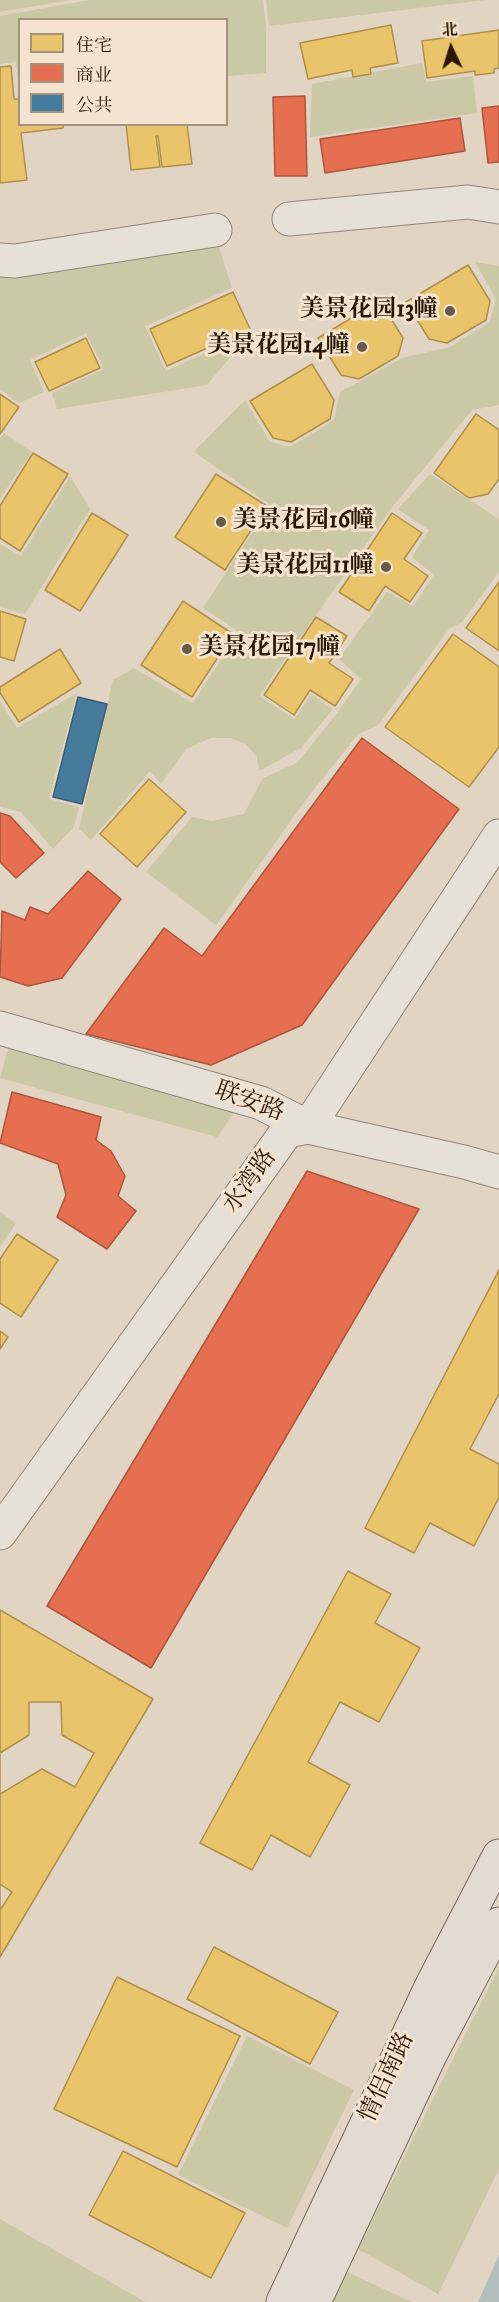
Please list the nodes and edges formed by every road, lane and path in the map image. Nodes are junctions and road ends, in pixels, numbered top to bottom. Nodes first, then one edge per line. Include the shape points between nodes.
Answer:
1 (499, 207) edge
2 (289, 219) dead end
3 (215, 230) dead end
4 (0, 260) edge
5 (499, 836) edge
6 (0, 1028) edge
7 (308, 1127) junction
8 (499, 1172) edge
9 (0, 1533) edge
10 (499, 1856) edge
11 (499, 1924) edge
12 (283, 2302) edge
13 (314, 2302) edge

1 - 2 street via 468,202
3 - 4 street via 15,261
5 - 7 street
6 - 7 street, 联安路 via 261,1103
7 - 8 street, 联安路
7 - 9 street, 水湾路 via 287,1131
10 - 12 highway, 情侣南路 via 432,1985
11 - 13 highway, 情侣南路 via 430,2055

